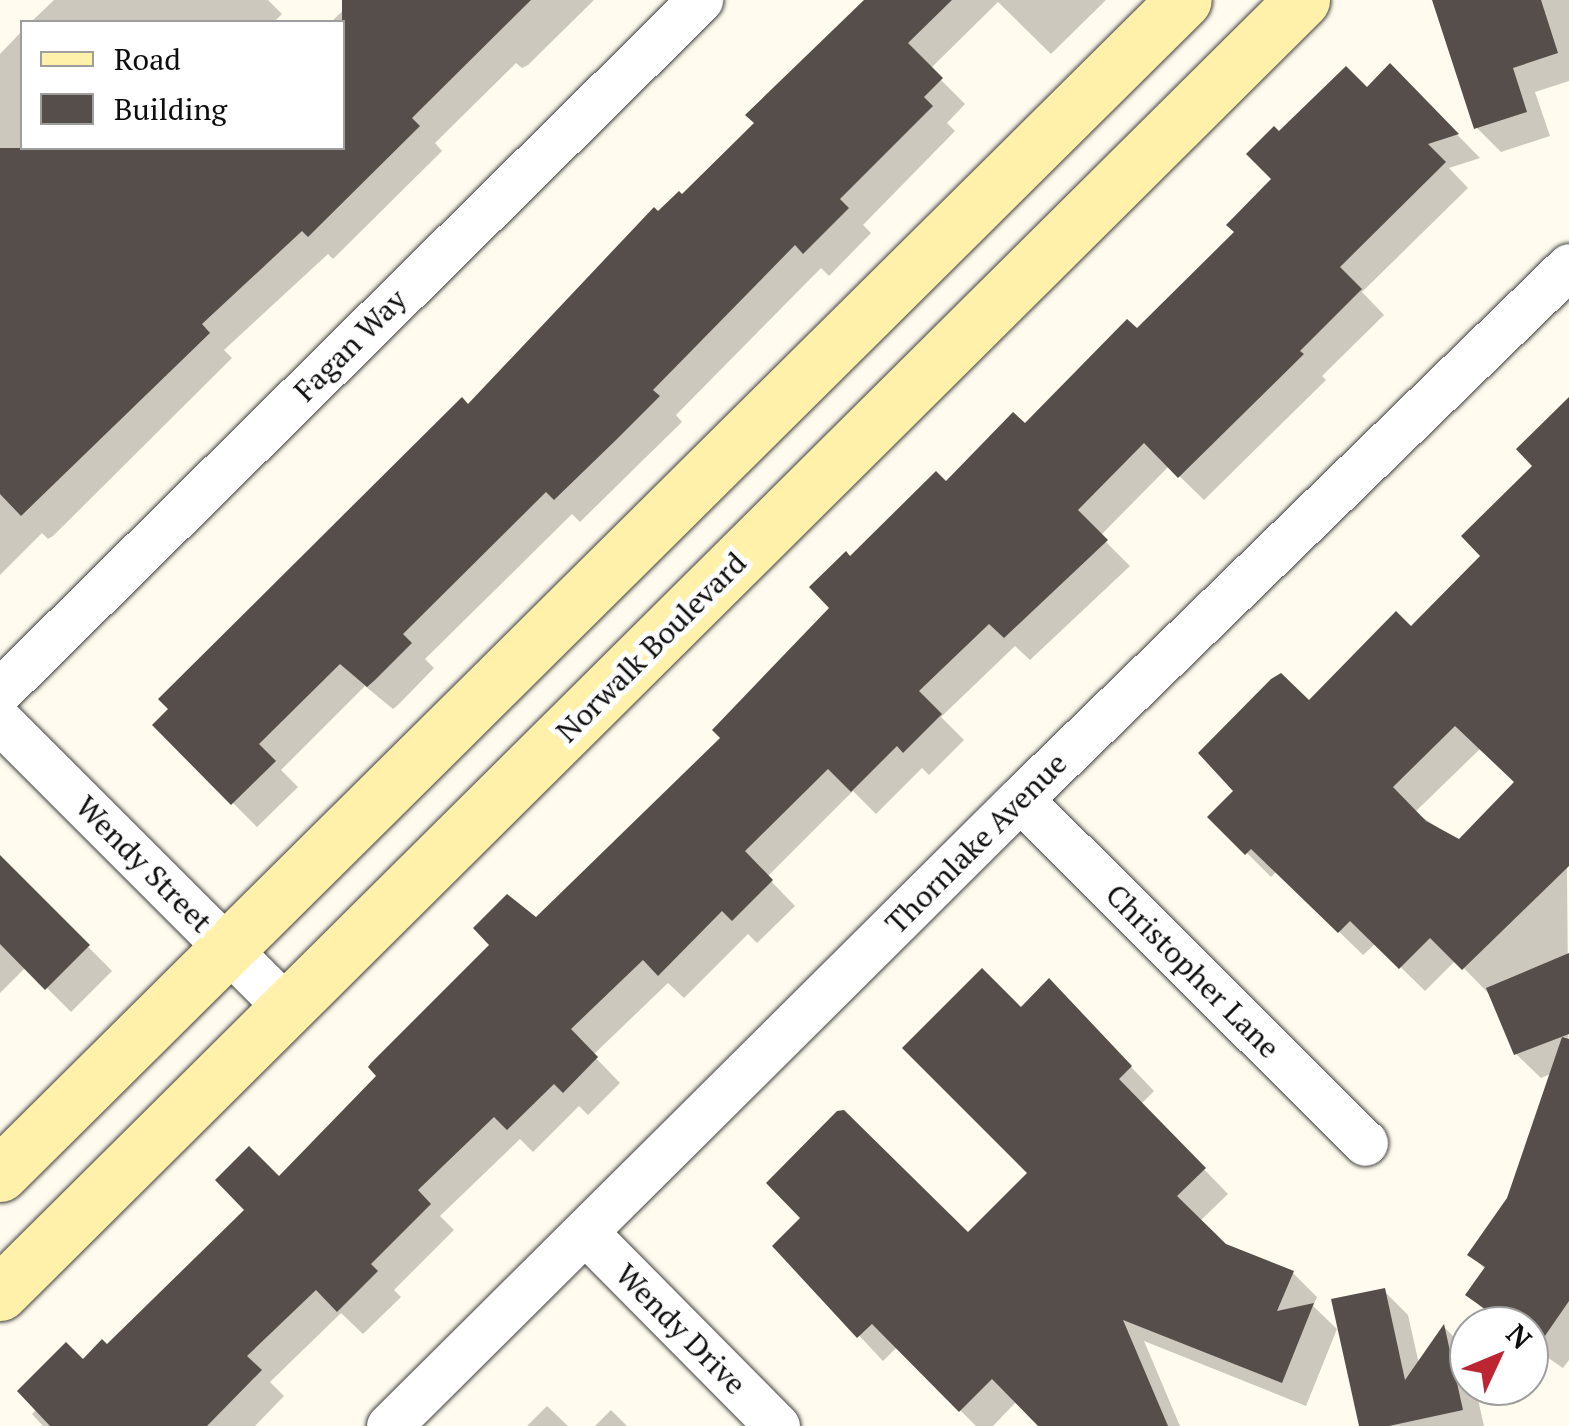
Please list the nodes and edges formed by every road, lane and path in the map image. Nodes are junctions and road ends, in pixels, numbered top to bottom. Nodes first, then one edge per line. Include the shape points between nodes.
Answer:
1 (700, 0) edge
2 (1184, 0) edge
3 (1302, 0) edge
4 (1569, 266) edge
5 (0, 691) edge
6 (0, 721) edge
7 (1020, 799) junction
8 (228, 948) junction
9 (287, 1008) junction
10 (1365, 1143) dead end
11 (0, 1174) edge
12 (585, 1232) junction
13 (0, 1293) edge
14 (389, 1426) edge
15 (776, 1426) edge

1 - 5 street, Fagan Way
2 - 8 main road
3 - 9 main road, Norwalk Boulevard
4 - 7 street, Thornlake Avenue
6 - 8 street, Wendy Street
7 - 10 street, Christopher Lane
7 - 12 street, Thornlake Avenue
8 - 9 street, Wendy Street
8 - 11 main road
9 - 13 main road, Norwalk Boulevard
12 - 14 street, Thornlake Avenue
12 - 15 street, Wendy Drive

